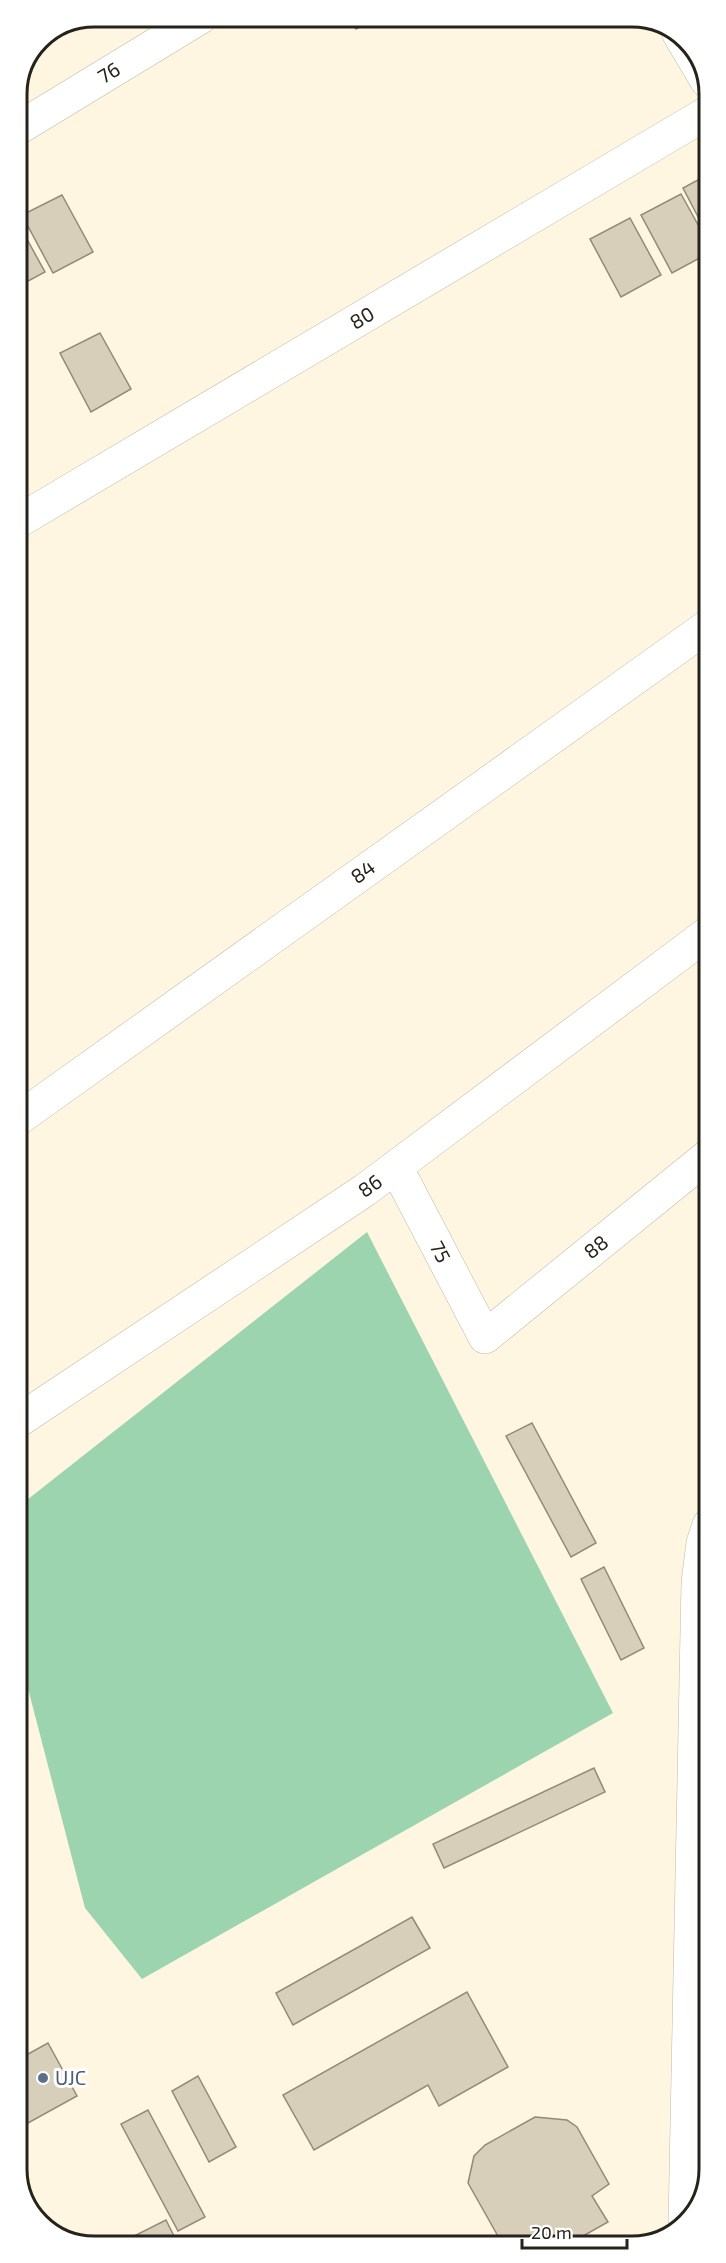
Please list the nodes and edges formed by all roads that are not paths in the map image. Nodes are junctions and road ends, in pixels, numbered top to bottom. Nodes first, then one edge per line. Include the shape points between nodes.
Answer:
1 (183, 27) edge
2 (699, 118) edge
3 (27, 123) edge
4 (27, 516) edge
5 (699, 632) edge
6 (699, 940) edge
7 (27, 1113) edge
8 (699, 1163) edge
9 (396, 1167) junction
10 (485, 1337) joint
11 (27, 1415) edge
12 (699, 1574) edge
13 (685, 2210) edge

1 - 3 street, 76
2 - 4 street, 80
5 - 7 street, 84
6 - 9 street, 86
8 - 10 street, 88
9 - 10 street, 75
9 - 11 street, 86
12 - 13 street

